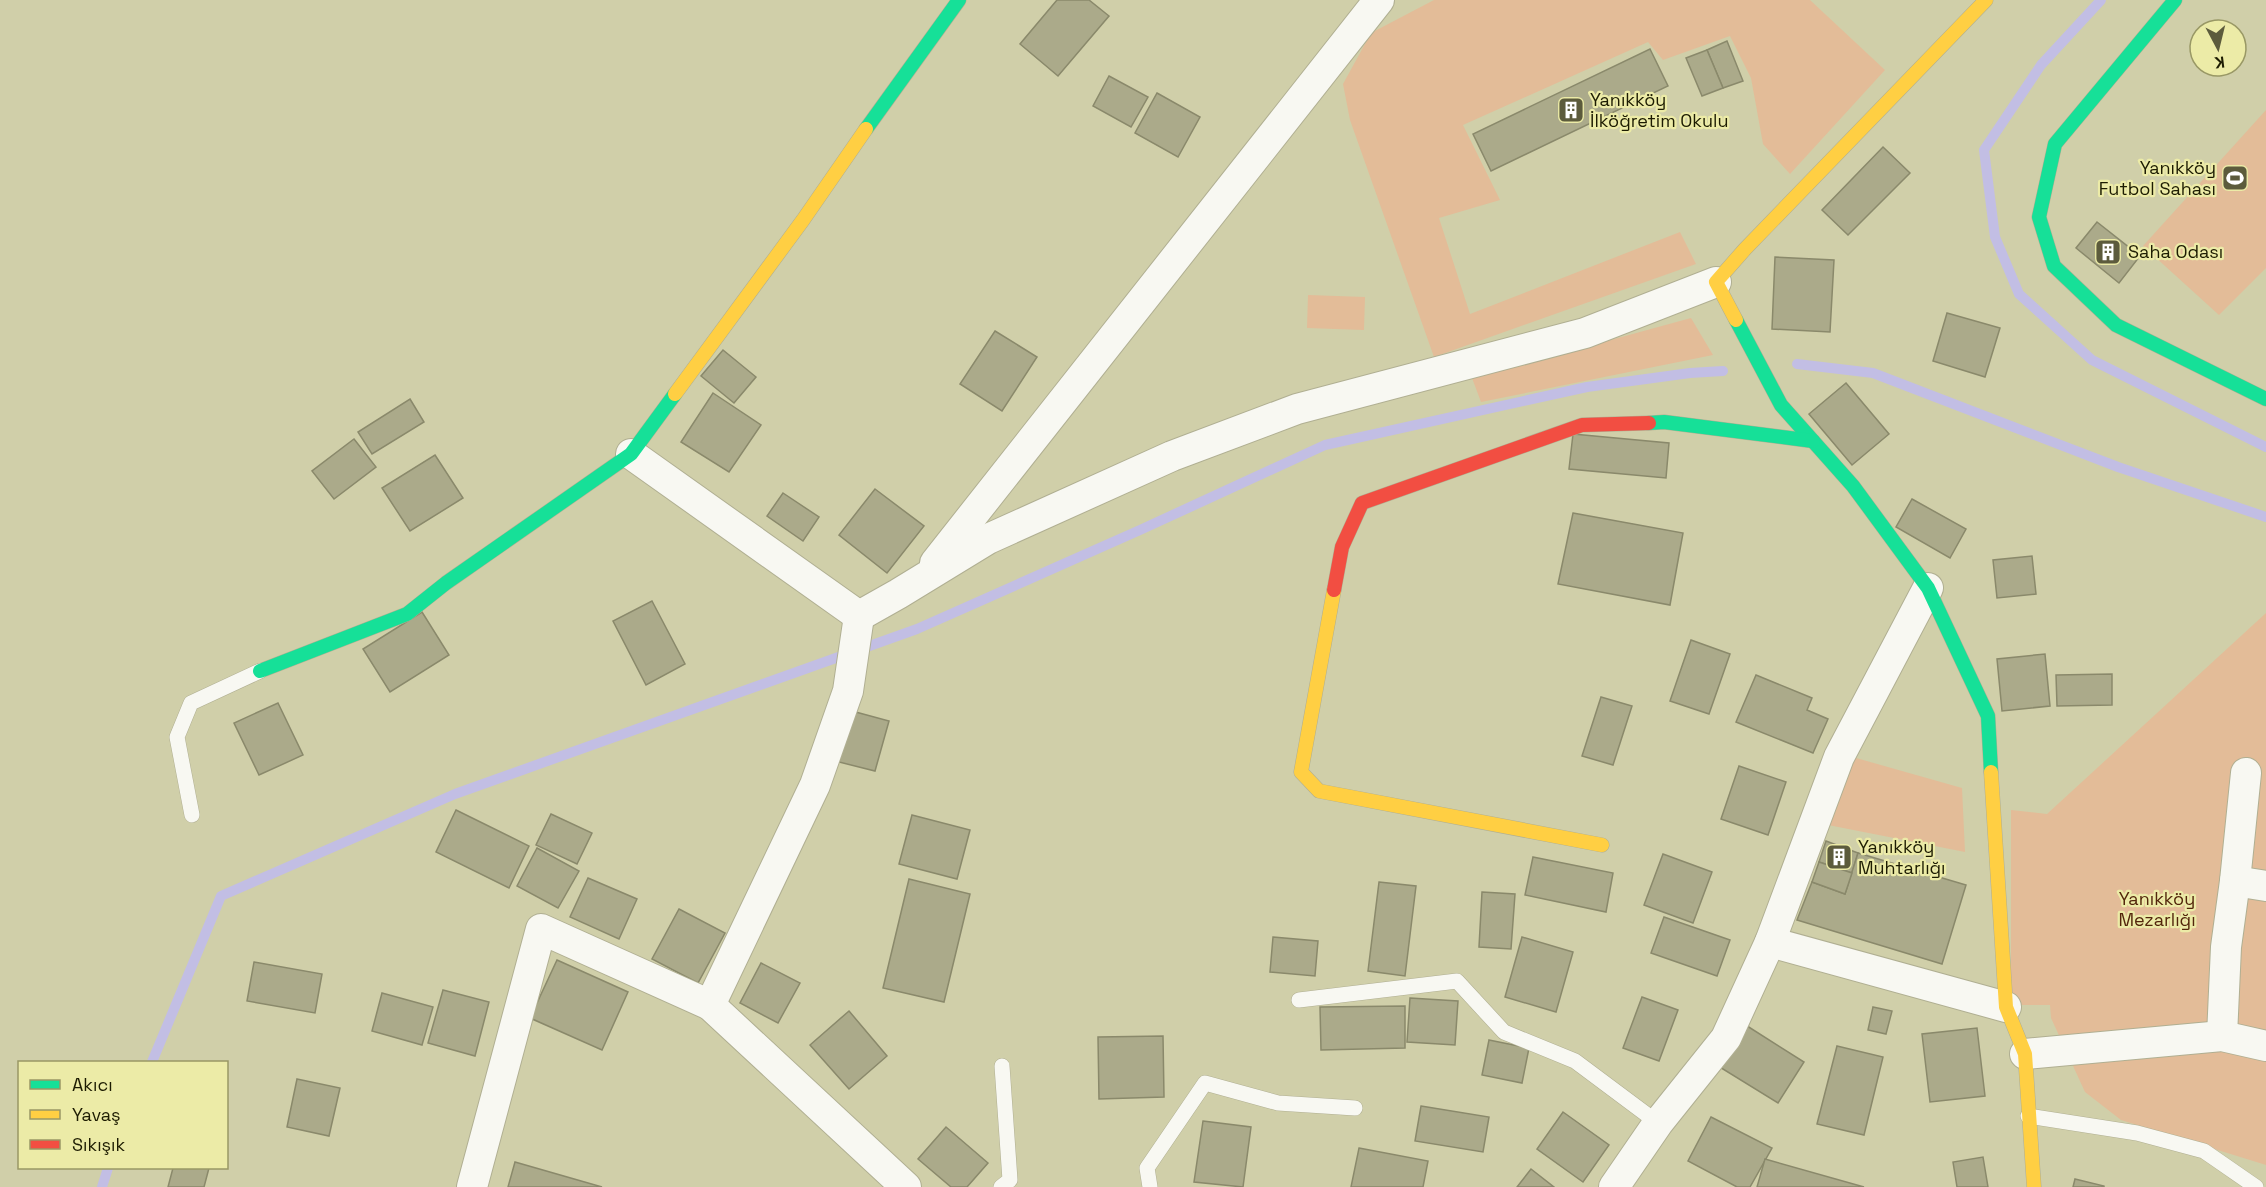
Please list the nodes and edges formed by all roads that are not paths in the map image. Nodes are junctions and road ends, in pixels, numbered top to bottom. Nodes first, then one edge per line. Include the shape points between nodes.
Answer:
1 (959, 0) edge
2 (1379, 0) edge
3 (1986, 0) edge
4 (2175, 0) edge
5 (1716, 282) junction
6 (2266, 399) edge
7 (1813, 441) junction
8 (631, 454) junction
9 (922, 579) junction
10 (1928, 588) junction
11 (859, 621) junction
12 (260, 671) joint
13 (2246, 773) dead end
14 (192, 815) dead end
15 (1602, 845) dead end
16 (2235, 881) junction
17 (2266, 886) edge
18 (1770, 942) junction
19 (1299, 1000) dead end
20 (710, 1005) junction
21 (2006, 1007) junction
22 (2222, 1036) junction
23 (2266, 1046) edge
24 (2025, 1054) junction
25 (1002, 1066) dead end
26 (1355, 1108) dead end
27 (2028, 1116) junction
28 (1658, 1123) junction
29 (472, 1187) edge
30 (906, 1187) edge
31 (1001, 1187) edge
32 (1150, 1187) edge
33 (1614, 1187) edge
34 (2034, 1187) edge
35 (2256, 1187) edge

1 - 8 street
2 - 9 street
3 - 5 street
4 - 6 street via 2055,144 2039,217 2054,266 2116,325
5 - 7 street via 1781,405
5 - 9 street via 1586,333 1297,409 1172,456 988,539
7 - 10 street via 1853,486
7 - 15 street via 1664,422 1582,425 1362,503 1342,547 1300,772 1319,791
8 - 11 street
8 - 12 street via 406,614
9 - 11 street
10 - 18 street via 1839,757
10 - 21 street via 1988,716
11 - 20 street via 848,691 815,785
12 - 14 lane via 191,703 177,737
13 - 16 street
16 - 17 street
16 - 22 street via 2226,947
18 - 21 street
18 - 28 street via 1726,1038
19 - 28 lane via 1457,981 1504,1032 1575,1061
20 - 29 street via 541,929
20 - 30 street
21 - 24 street
22 - 23 street
22 - 24 street
24 - 27 street
25 - 31 lane via 1010,1180
26 - 32 lane via 1278,1103 1205,1083 1147,1168
27 - 34 street
27 - 35 lane via 2137,1133 2204,1151
28 - 33 street

